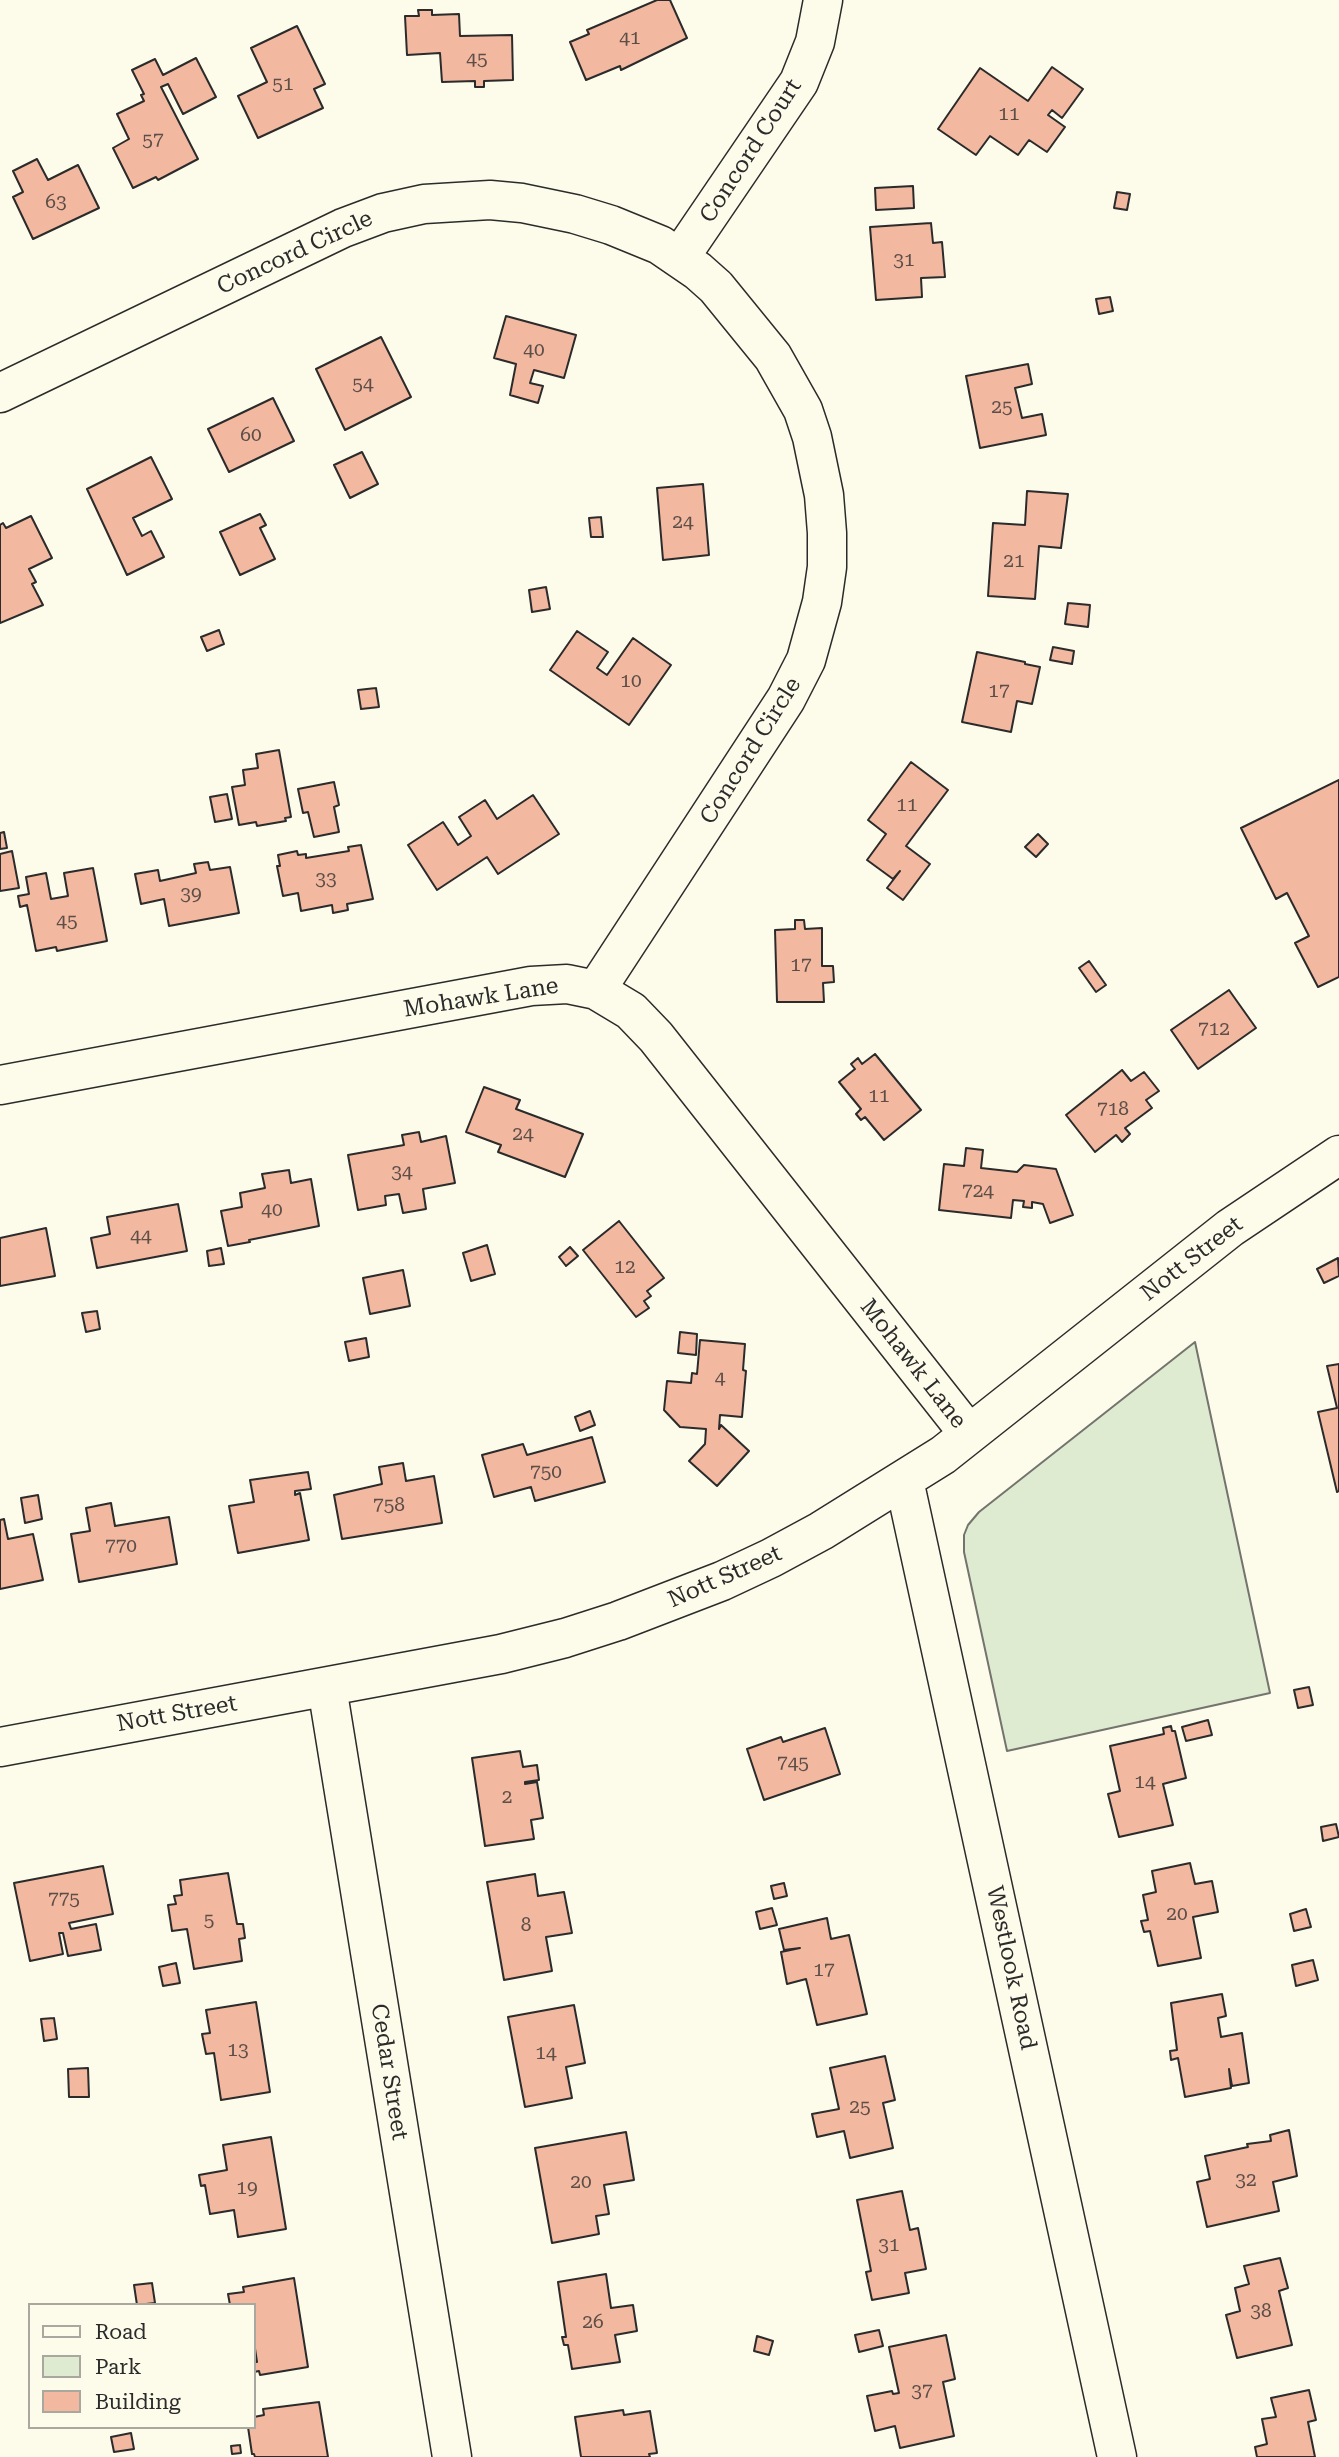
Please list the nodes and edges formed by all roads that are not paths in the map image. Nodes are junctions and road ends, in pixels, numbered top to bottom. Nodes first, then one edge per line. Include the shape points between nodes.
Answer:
1 (823, 0) edge
2 (680, 257) junction
3 (0, 393) edge
4 (596, 990) junction
5 (0, 1085) edge
6 (1339, 1155) edge
7 (969, 1434) junction
8 (904, 1480) junction
9 (327, 1687) junction
10 (0, 1747) edge
11 (452, 2457) edge
12 (1117, 2457) edge

1 - 2 street, Concord Court via 815,42 799,82
2 - 3 street, Concord Circle via 611,225 557,209 491,200 403,208 343,228
2 - 4 street, Concord Circle via 716,287 746,321 803,410 824,495 827,567 811,643 786,699
4 - 5 street, Mohawk Lane via 567,984 531,986
4 - 7 street, Mohawk Lane via 631,1011 656,1037
6 - 7 street, Nott Street via 1230,1228
7 - 8 street, Nott Street
8 - 9 street, Nott Street via 771,1558 618,1621 501,1654
8 - 12 street, Westlook Road
9 - 10 street, Nott Street
9 - 11 street, Cedar Street

